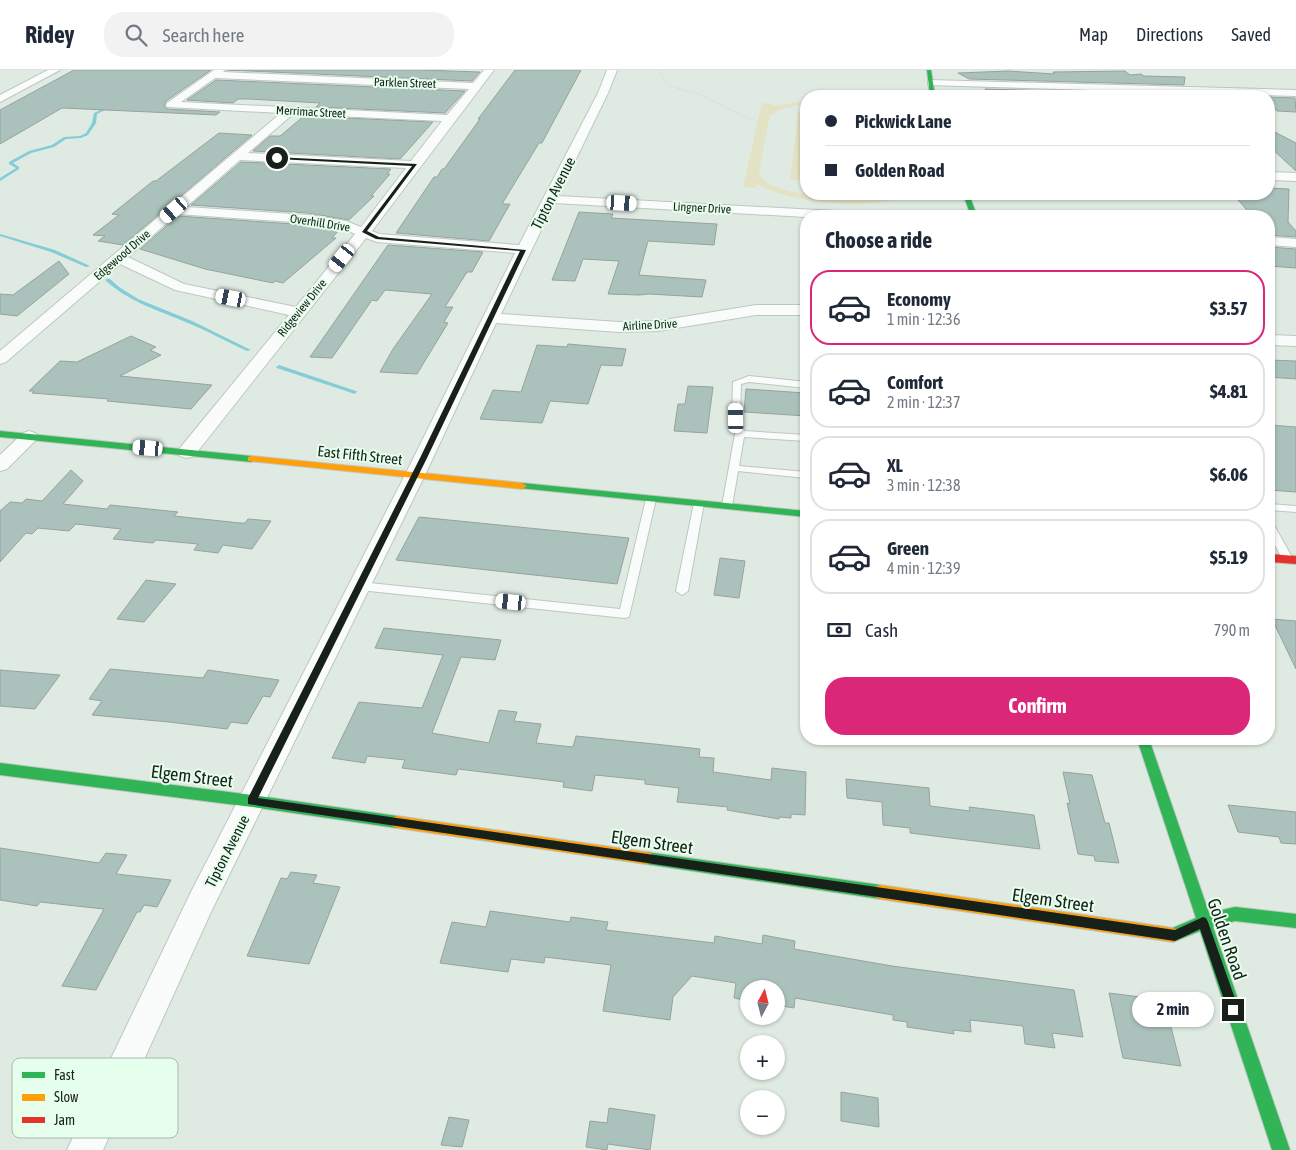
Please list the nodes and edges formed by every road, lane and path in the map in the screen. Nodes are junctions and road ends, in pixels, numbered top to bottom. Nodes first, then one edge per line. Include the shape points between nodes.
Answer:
1 (55, 70) edge
2 (489, 70) edge
3 (612, 70) edge
4 (657, 70) edge
5 (929, 70) edge
6 (217, 72) edge
7 (931, 83) junction
8 (477, 86) junction
9 (932, 90) edge
10 (1186, 90) edge
11 (1275, 92) edge
12 (1296, 93) edge
13 (0, 99) edge
14 (290, 111) junction
15 (450, 118) junction
16 (755, 120) dead end
17 (237, 156) junction
18 (415, 165) junction
19 (1275, 176) edge
20 (1296, 177) edge
21 (550, 199) junction
22 (174, 210) junction
23 (800, 213) edge
24 (364, 232) junction
25 (1275, 241) edge
26 (1296, 243) edge
27 (524, 250) junction
28 (119, 258) junction
29 (800, 310) edge
30 (298, 312) junction
31 (492, 318) junction
32 (1275, 340) edge
33 (1296, 342) edge
34 (0, 359) edge
35 (800, 384) edge
36 (0, 434) edge
37 (740, 434) junction
38 (28, 437) junction
39 (800, 438) edge
40 (187, 452) junction
41 (0, 465) edge
42 (734, 468) junction
43 (800, 474) edge
44 (415, 476) junction
45 (651, 499) junction
46 (699, 504) junction
47 (727, 506) junction
48 (1275, 507) edge
49 (1296, 509) edge
50 (800, 513) edge
51 (1275, 534) edge
52 (1275, 559) edge
53 (1292, 560) edge
54 (360, 586) junction
55 (682, 591) dead end
56 (1145, 745) edge
57 (0, 769) edge
58 (252, 801) junction
59 (1296, 921) edge
60 (1203, 922) junction
61 (128, 1058) edge
62 (91, 1138) edge
63 (85, 1150) edge
64 (1281, 1150) edge

1 - 13 street
2 - 8 street, Ridgeview Drive
3 - 21 street, Tipton Avenue
4 - 16 path via 670,86 700,95
5 - 7 street
6 - 8 street, Parklen Street
6 - 14 street, Merrimac Street via 171,105
7 - 9 street
7 - 10 street
8 - 15 street, Ridgeview Drive
11 - 12 street
14 - 15 street, Merrimac Street
14 - 17 street, Edgewood Drive
15 - 18 street, Ridgeview Drive
17 - 18 street
17 - 22 street, Edgewood Drive
18 - 24 street, Ridgeview Drive
19 - 20 street
21 - 23 street, Lingner Drive
21 - 27 street, Tipton Avenue
22 - 24 street, Overhill Drive via 308,219 346,225
22 - 28 street, Edgewood Drive
24 - 27 street, Overhill Drive via 378,238
24 - 30 street, Ridgeview Drive
25 - 26 street
27 - 31 street, Tipton Avenue
28 - 30 street via 180,287
28 - 34 street, Edgewood Drive
29 - 31 street, Airline Drive via 756,310 658,326 619,327
30 - 40 street, Ridgeview Drive
31 - 44 street, Tipton Avenue
32 - 33 street
35 - 37 lane via 749,379 737,382 736,418
36 - 38 street, East Fifth Street
37 - 39 lane
37 - 42 lane
38 - 40 street, East Fifth Street
38 - 41 street
40 - 44 street, East Fifth Street
42 - 43 lane
42 - 47 lane
44 - 45 street, East Fifth Street
44 - 54 street, Tipton Avenue
45 - 46 street, East Fifth Street
45 - 54 lane via 624,614
46 - 47 street, East Fifth Street
46 - 55 lane
47 - 50 street, East Fifth Street
48 - 49 lane
51 - 53 lane
52 - 53 street
54 - 58 street, Tipton Avenue
56 - 60 street, Golden Road
57 - 58 street, Elgem Street
58 - 60 street, Elgem Street via 1175,935
58 - 61 street, Tipton Avenue
59 - 60 street, Elgem Street via 1235,914
60 - 64 street, Golden Road
62 - 63 street, Tipton Avenue

